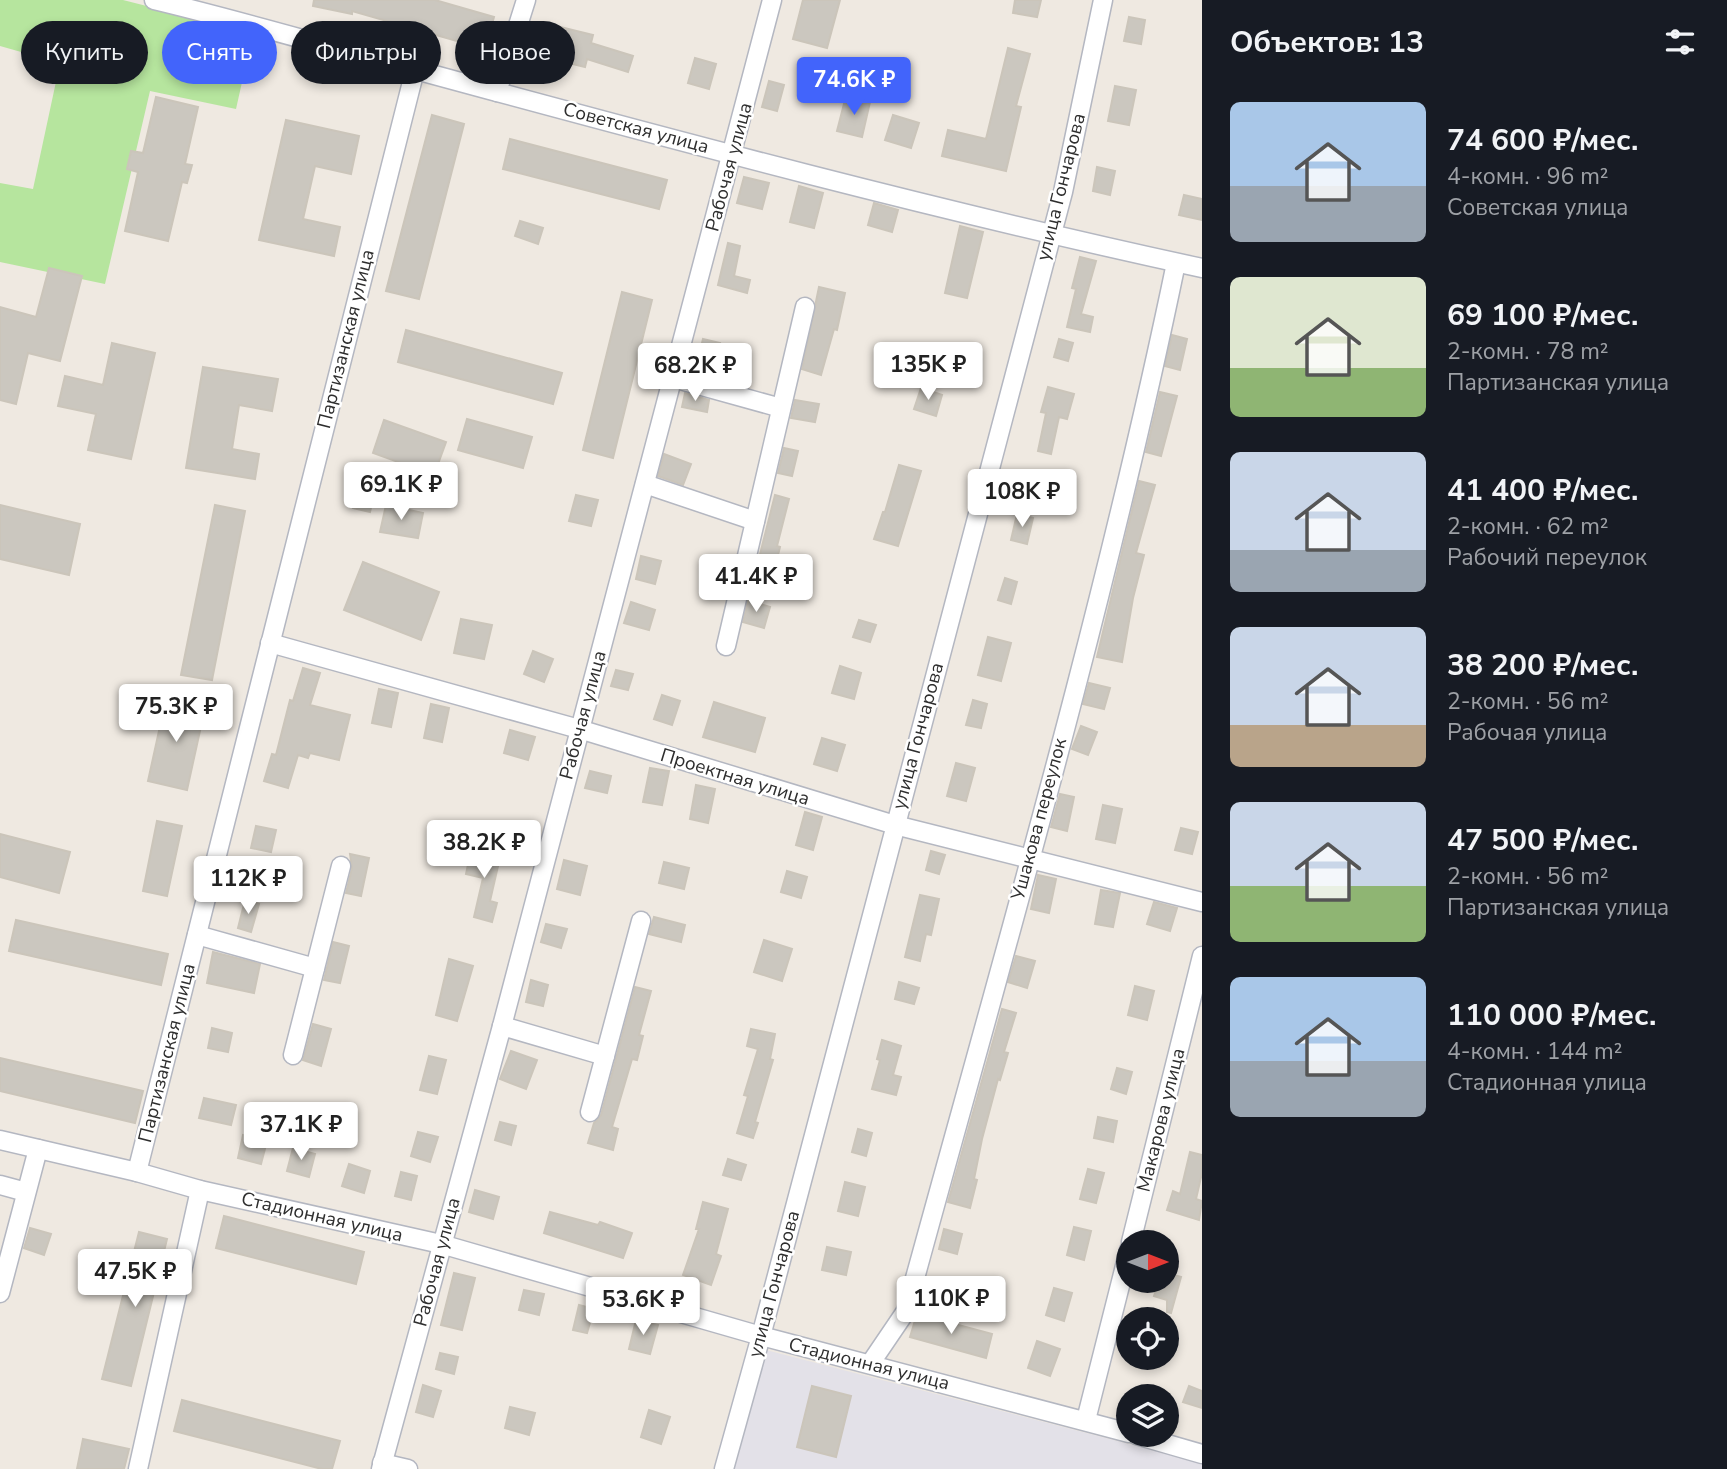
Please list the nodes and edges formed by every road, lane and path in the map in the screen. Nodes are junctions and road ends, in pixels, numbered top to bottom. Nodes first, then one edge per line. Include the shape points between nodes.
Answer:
1 (154, 0) edge
2 (526, 0) edge
3 (772, 0) edge
4 (1103, 0) edge
5 (291, 35) edge
6 (441, 77) edge
7 (411, 84) edge
8 (496, 92) junction
9 (733, 154) junction
10 (1050, 235) junction
11 (1176, 262) junction
12 (1202, 268) edge
13 (805, 307) dead end
14 (673, 378) junction
15 (781, 408) junction
16 (645, 484) junction
17 (755, 521) junction
18 (270, 643) junction
19 (726, 646) dead end
20 (579, 729) junction
21 (895, 825) junction
22 (1029, 859) junction
23 (341, 866) dead end
24 (1202, 902) edge
25 (641, 921) dead end
26 (197, 934) junction
27 (1202, 956) edge
28 (315, 968) junction
29 (502, 1027) junction
30 (293, 1055) dead end
31 (605, 1056) junction
32 (590, 1112) dead end
33 (0, 1140) edge
34 (38, 1149) junction
35 (137, 1172) junction
36 (0, 1185) edge
37 (200, 1190) junction
38 (26, 1192) junction
39 (1133, 1230) edge
40 (441, 1244) junction
41 (3, 1274) edge
42 (0, 1293) edge
43 (1118, 1293) edge
44 (761, 1336) junction
45 (870, 1364) junction
46 (1086, 1420) junction
47 (1116, 1429) edge
48 (1178, 1447) edge
49 (1202, 1454) edge
50 (382, 1466) edge
51 (138, 1469) edge
52 (408, 1469) edge
53 (724, 1469) edge

1 - 5 street, Советская улица
2 - 8 street
3 - 9 street, Рабочая улица
4 - 10 street, улица Гончарова
6 - 8 street, Советская улица
7 - 18 street, Партизанская улица
8 - 9 street, Советская улица
9 - 10 street, Советская улица
9 - 14 street, Рабочая улица
10 - 11 street, Советская улица
10 - 21 street, улица Гончарова
11 - 12 street, Советская улица
11 - 22 street, Ушакова переулок via 1101,587
13 - 15 street
14 - 15 street
14 - 16 street, Рабочая улица
15 - 17 street
16 - 17 street
16 - 20 street, Рабочая улица
17 - 19 street
18 - 20 street, Проектная улица
18 - 26 street, Партизанская улица
20 - 21 street, Проектная улица
20 - 29 street, Рабочая улица
21 - 22 street, Проектная улица
21 - 44 street, улица Гончарова
22 - 24 street, Проектная улица
22 - 45 street, Ушакова переулок via 906,1311
23 - 28 street
25 - 31 street
26 - 28 street
26 - 35 street, Партизанская улица
27 - 39 street, Макарова улица
28 - 30 street
29 - 31 street
29 - 40 street, Рабочая улица
31 - 32 street
33 - 34 street, Стадионная улица
34 - 35 street, Стадионная улица
34 - 38 street
35 - 37 street, Стадионная улица
36 - 38 street
37 - 40 street, Стадионная улица
37 - 51 street
38 - 41 street
40 - 44 street, Стадионная улица
40 - 50 street, Рабочая улица
41 - 42 street
43 - 46 street
44 - 45 street, Стадионная улица
44 - 53 street, улица Гончарова
45 - 46 street, Стадионная улица
46 - 47 street, Стадионная улица
48 - 49 street
50 - 52 street

